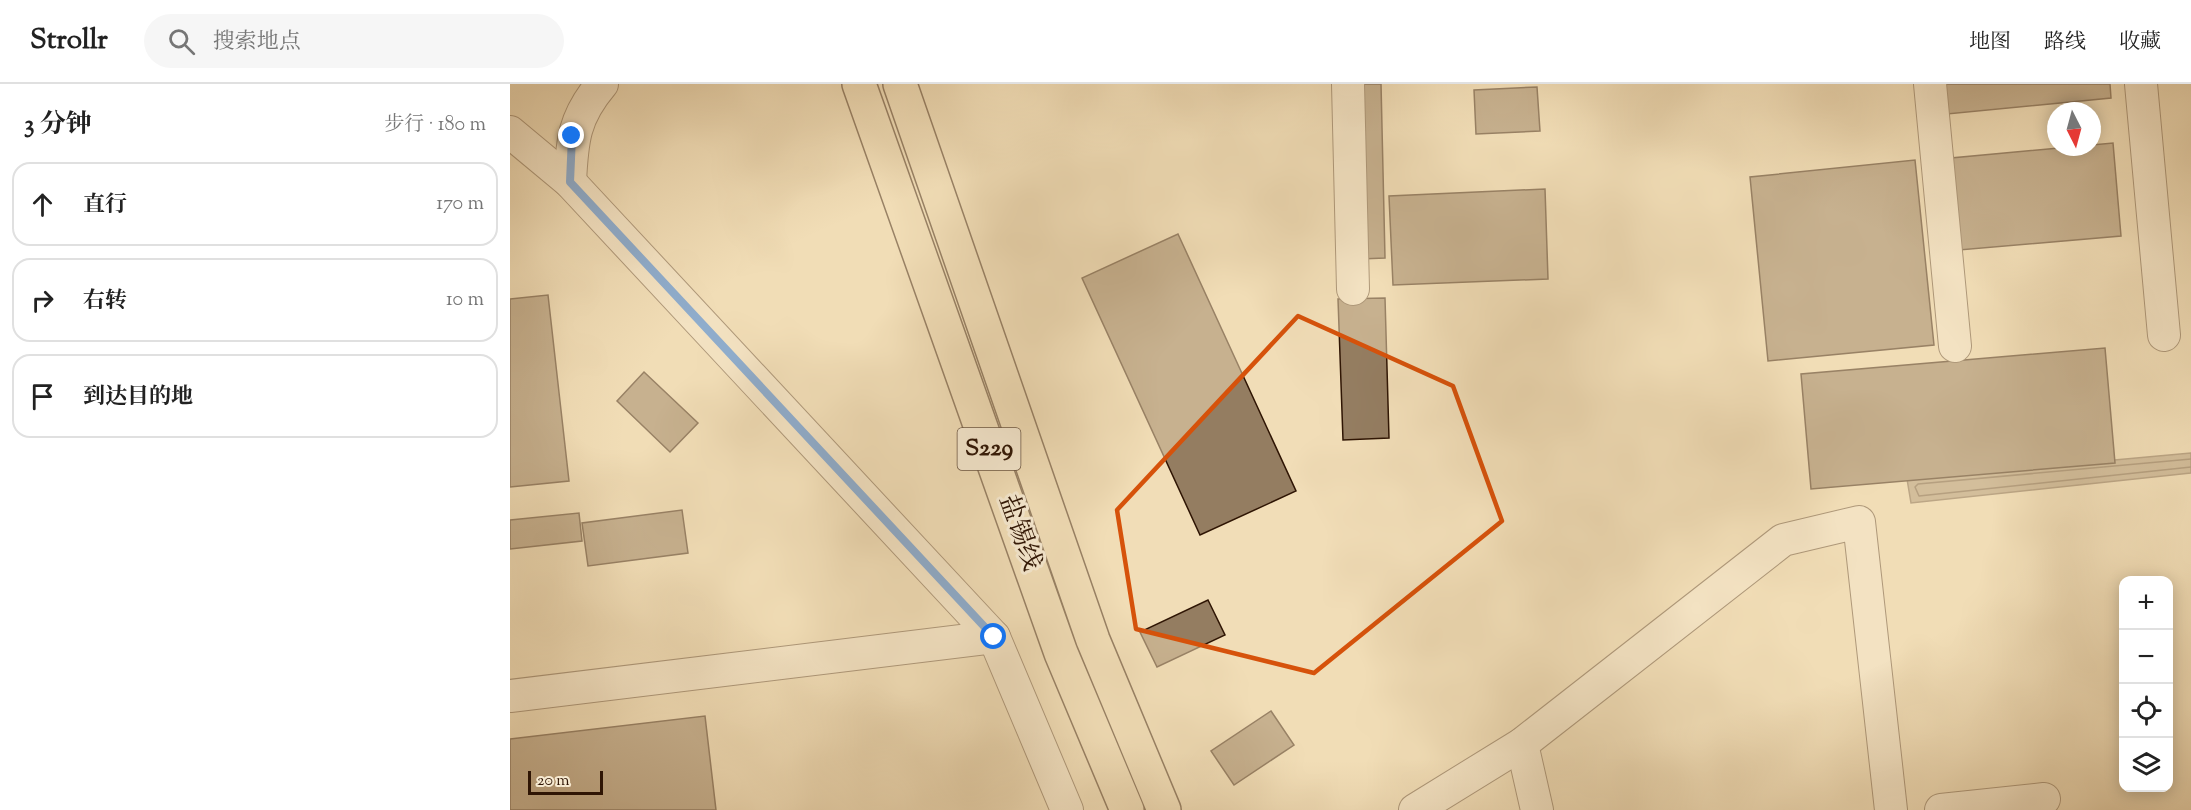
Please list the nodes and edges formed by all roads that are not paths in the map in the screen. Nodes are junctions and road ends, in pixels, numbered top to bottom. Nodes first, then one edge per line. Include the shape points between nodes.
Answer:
1 (602, 84) edge
2 (859, 84) edge
3 (900, 84) edge
4 (1348, 84) edge
5 (1930, 84) edge
6 (2141, 84) edge
7 (510, 132) edge
8 (570, 182) junction
9 (1353, 289) dead end
10 (2164, 335) dead end
11 (1955, 346) dead end
12 (994, 637) junction
13 (510, 696) edge
14 (1522, 744) junction
15 (2044, 799) dead end
16 (1066, 810) edge
17 (1127, 810) edge
18 (1164, 810) edge
19 (1415, 810) edge
20 (1538, 810) edge
21 (1891, 810) edge
22 (1941, 810) edge

1 - 8 street via 586,103 572,136
2 - 17 main road, 盐锡线 / S229 via 1061,653
3 - 18 main road, 盐锡线 / S229 via 1093,640
4 - 9 street
5 - 11 street
6 - 10 street
7 - 8 street
8 - 12 street
12 - 13 street
12 - 16 street
14 - 19 street
14 - 20 street
14 - 21 street via 1783,540 1859,522
15 - 22 street

